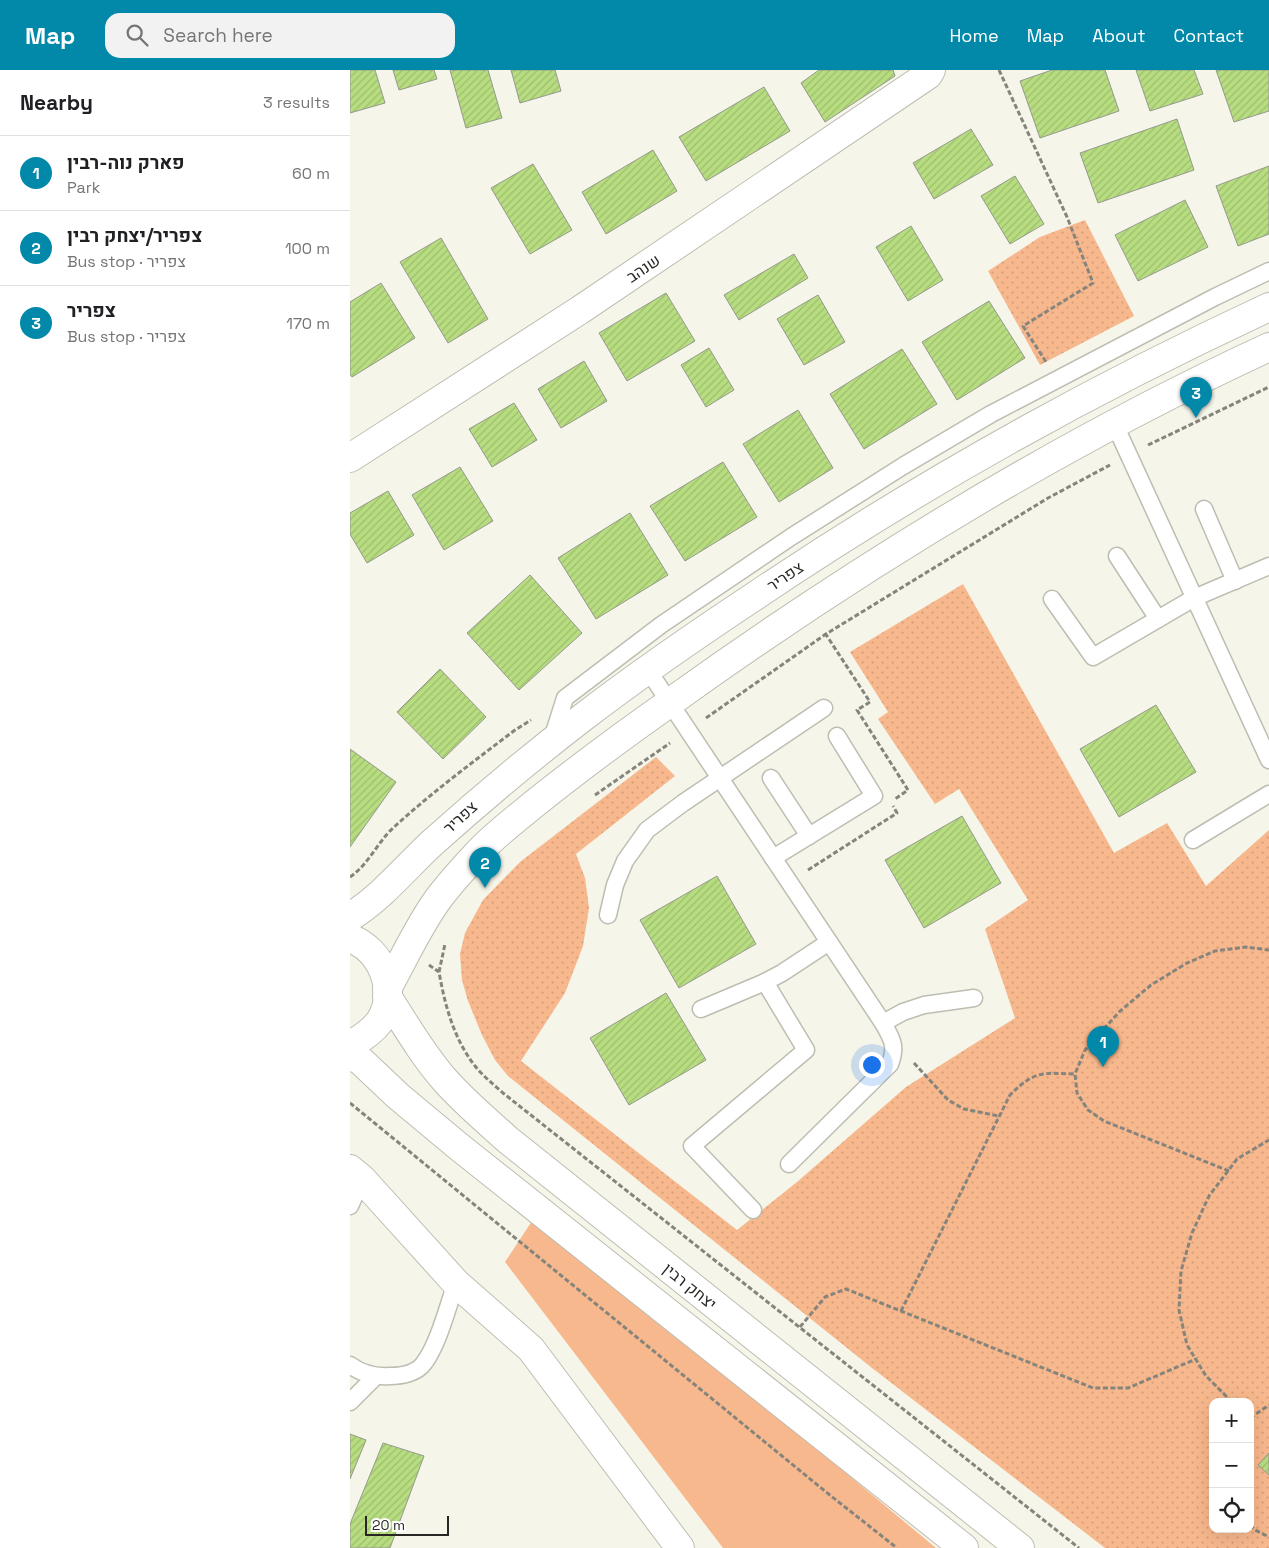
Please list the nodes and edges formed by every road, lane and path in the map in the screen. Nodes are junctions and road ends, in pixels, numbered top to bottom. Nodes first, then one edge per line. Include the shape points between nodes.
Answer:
1 (999, 70) edge
2 (933, 72) edge
3 (1269, 272) edge
4 (1269, 307) edge
5 (1269, 347) edge
6 (1056, 380) junction
7 (1269, 387) edge
8 (1115, 425) junction
9 (1129, 455) junction
10 (350, 458) edge
11 (1204, 509) dead end
12 (1117, 556) dead end
13 (1269, 566) edge
14 (1235, 581) junction
15 (1194, 598) junction
16 (1052, 599) dead end
17 (1158, 619) junction
18 (648, 670) junction
19 (565, 698) junction
20 (670, 702) junction
21 (824, 708) dead end
22 (688, 730) junction
23 (837, 736) dead end
24 (551, 742) junction
25 (1269, 760) edge
26 (720, 778) junction
27 (771, 778) dead end
28 (1269, 794) edge
29 (591, 798) dead end
30 (809, 836) junction
31 (1193, 840) dead end
32 (773, 858) junction
33 (350, 877) edge
34 (608, 915) dead end
35 (350, 917) edge
36 (350, 938) edge
37 (445, 942) dead end
38 (828, 942) junction
39 (408, 950) junction
40 (1269, 950) edge
41 (439, 972) junction
42 (765, 982) junction
43 (387, 992) junction
44 (974, 998) dead end
45 (701, 1009) dead end
46 (883, 1023) junction
47 (893, 1040) junction
48 (350, 1045) edge
49 (350, 1055) edge
50 (1075, 1074) junction
51 (350, 1103) edge
52 (999, 1116) junction
53 (1269, 1140) edge
54 (790, 1164) dead end
55 (1229, 1171) junction
56 (356, 1174) edge
57 (350, 1206) edge
58 (753, 1210) dead end
59 (456, 1284) junction
60 (901, 1311) junction
61 (800, 1328) junction
62 (1196, 1359) junction
63 (350, 1365) edge
64 (375, 1377) junction
65 (1228, 1398) edge
66 (350, 1402) edge
67 (1269, 1406) edge
68 (1254, 1415) edge
69 (1254, 1529) edge
70 (1269, 1537) edge
71 (680, 1548) edge
72 (898, 1548) edge
73 (964, 1548) edge
74 (1020, 1548) edge
75 (1080, 1548) edge

1 - 6 path via 1067,217 1093,283 1024,326
2 - 10 street, שנהב via 580,310
3 - 6 lane
4 - 18 street, צפריר via 1113,383 931,484 820,552
5 - 8 street
6 - 19 lane via 903,466 791,537 662,625
7 - 9 path
8 - 9 lane
8 - 20 street via 968,506 801,612
9 - 15 lane
9 - 22 path via 1048,498 826,634
11 - 14 lane
12 - 17 lane
13 - 14 lane
14 - 15 lane
15 - 17 lane
15 - 25 lane
16 - 17 lane via 1093,657
18 - 20 lane
18 - 24 street, צפריר
19 - 24 lane
19 - 33 path via 515,730 421,802 388,833
20 - 22 lane
20 - 39 street via 573,773 478,852 436,902
21 - 26 lane
22 - 26 lane
22 - 29 path
23 - 30 lane via 874,796
24 - 35 street, צפריר via 494,787 372,902
26 - 32 lane
26 - 34 lane via 647,830 625,861
27 - 30 lane
28 - 31 lane
30 - 32 lane
32 - 38 lane
36 - 43 street via 377,958 384,970
37 - 41 path
38 - 42 lane
38 - 46 lane
39 - 41 path
39 - 43 street
40 - 50 path via 1246,947 1215,951 1187,963 1151,985 1119,1012 1085,1050
41 - 61 path via 450,1021 463,1049 496,1087
42 - 45 lane
42 - 58 lane via 806,1050 692,1146
43 - 48 street via 380,1021 366,1036
43 - 74 street, יצחק רבין via 422,1051 443,1078 508,1140
44 - 46 lane via 924,1005
46 - 47 lane
47 - 52 path via 948,1100 964,1109
47 - 54 lane via 894,1053 890,1064
49 - 73 street via 458,1146
50 - 52 path via 1041,1073 1023,1081 1010,1095
50 - 55 path via 1077,1093 1088,1110 1104,1121
51 - 72 path
52 - 60 path
53 - 55 path via 1237,1159
55 - 62 path via 1209,1196 1192,1234 1181,1271 1179,1310 1187,1344
56 - 57 lane
56 - 59 street
59 - 64 lane via 433,1349 423,1364 403,1376
59 - 71 street via 531,1349
60 - 61 path via 846,1289 825,1297
60 - 62 path via 1093,1388 1128,1388
61 - 75 path
62 - 65 path via 1206,1376
63 - 64 lane
64 - 66 lane
67 - 68 path
69 - 70 path

